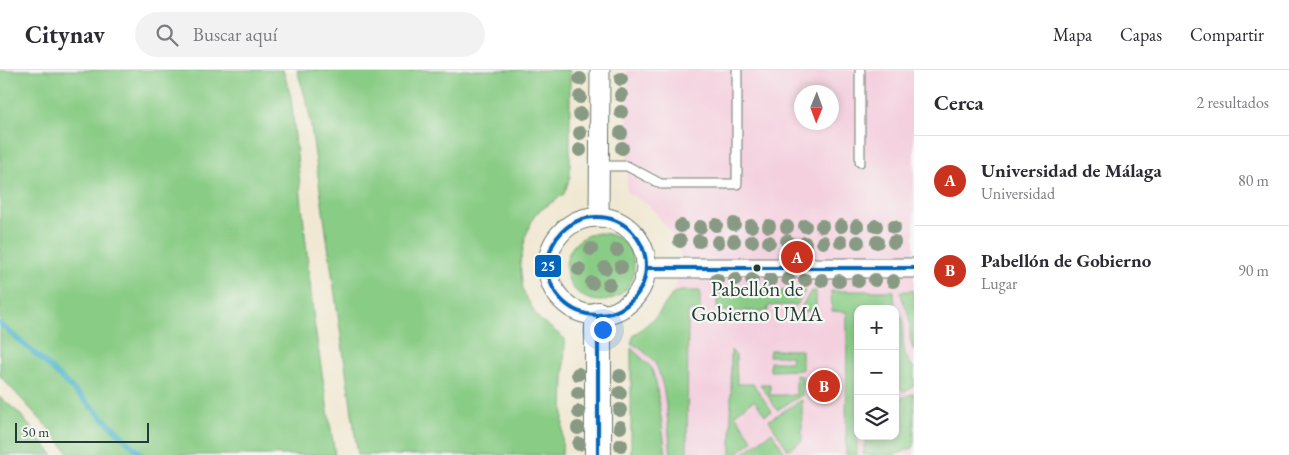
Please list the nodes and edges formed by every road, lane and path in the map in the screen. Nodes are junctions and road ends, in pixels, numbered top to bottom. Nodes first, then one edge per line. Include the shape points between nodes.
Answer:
1 (600, 70) edge
2 (737, 70) edge
3 (860, 70) edge
4 (860, 162) dead end
5 (600, 166) junction
6 (599, 216) junction
7 (646, 268) junction
8 (914, 268) edge
9 (598, 315) junction
10 (598, 455) edge

1 - 5 street
2 - 5 lane via 737,184 661,184 627,166
3 - 4 lane
5 - 6 street
6 - 7 street via 613,219 638,238 645,252
6 - 9 street via 582,218 568,225 553,243 547,266 557,295 568,306
7 - 8 street
7 - 9 street via 642,286 632,301 616,311
9 - 10 main road

